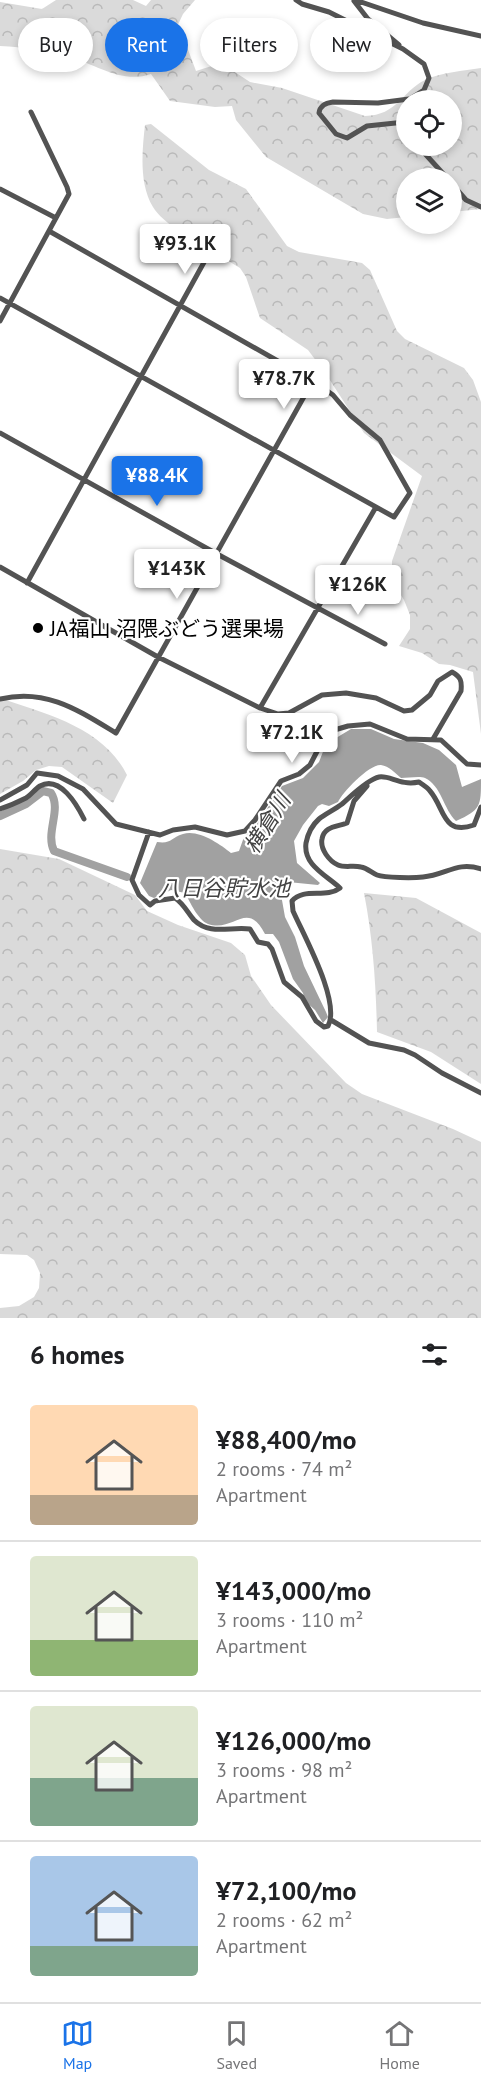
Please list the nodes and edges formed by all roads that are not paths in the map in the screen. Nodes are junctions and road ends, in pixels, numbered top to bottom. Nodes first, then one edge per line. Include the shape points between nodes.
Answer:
1 (296, 0) edge
2 (354, 0) edge
3 (481, 36) edge
4 (403, 49) junction
5 (424, 90) edge
6 (396, 101) edge
7 (31, 112) dead end
8 (396, 125) edge
9 (427, 156) edge
10 (438, 168) edge
11 (0, 189) edge
12 (462, 195) edge
13 (481, 207) edge
14 (56, 219) junction
15 (49, 231) junction
16 (202, 237) dead end
17 (0, 298) edge
18 (10, 303) junction
19 (180, 307) junction
20 (0, 321) edge
21 (320, 368) dead end
22 (142, 377) junction
23 (313, 381) junction
24 (0, 433) edge
25 (274, 450) junction
26 (85, 480) junction
27 (376, 507) junction
28 (217, 554) junction
29 (0, 567) edge
30 (27, 583) junction
31 (319, 607) junction
32 (385, 644) dead end
33 (158, 657) junction
34 (0, 699) edge
35 (260, 708) junction
36 (433, 740) junction
37 (481, 765) edge
38 (372, 780) junction
39 (0, 800) edge
40 (481, 807) edge
41 (0, 809) edge
42 (84, 819) dead end
43 (148, 832) junction
44 (481, 869) edge
45 (331, 1020) junction
46 (481, 1093) edge

1 - 4 street
2 - 3 street via 423,23
2 - 4 street via 368,19
4 - 5 street via 424,64 429,78
6 - 8 street via 333,102 319,113 336,134 347,138 367,126
7 - 14 street via 69,194
9 - 10 street
11 - 14 street
12 - 13 street
14 - 15 street
15 - 18 street
15 - 19 street
16 - 19 street via 208,255
17 - 18 street
18 - 20 street
18 - 22 street
19 - 22 street
19 - 23 street
21 - 23 street
22 - 25 street
22 - 26 street
23 - 25 street
23 - 27 street via 380,440 410,493 394,517
24 - 26 street
25 - 27 street
25 - 28 street
26 - 28 street
26 - 30 street
27 - 31 street
28 - 31 street
28 - 33 street
29 - 30 street
30 - 33 street
31 - 32 street
31 - 35 street
33 - 34 street via 116,733 43,697
33 - 35 street
35 - 36 street via 289,713 322,695 346,693 412,710 430,695 438,681 453,672 462,682 461,691
36 - 37 street via 441,740 467,764
36 - 43 street via 406,739 370,724 340,728 325,736 316,757 304,771 282,781 245,831 227,835 195,826 160,835
38 - 40 street via 381,777 408,784 419,782 432,792 443,816 463,829 474,825
38 - 44 street via 354,801 347,823 332,826 322,837 325,854 332,861 387,877 422,877 466,865
38 - 45 street via 320,818 308,835 308,860 340,888 336,892 302,894 292,902 326,984
39 - 43 street via 27,785 37,773 49,773 83,789 116,824
41 - 42 street via 50,783 67,793
43 - 45 street via 132,880 139,894 150,905 175,898 210,930 250,929 258,942 272,949 284,982 302,997 319,1025 328,1026
45 - 46 street via 369,1043 404,1050

